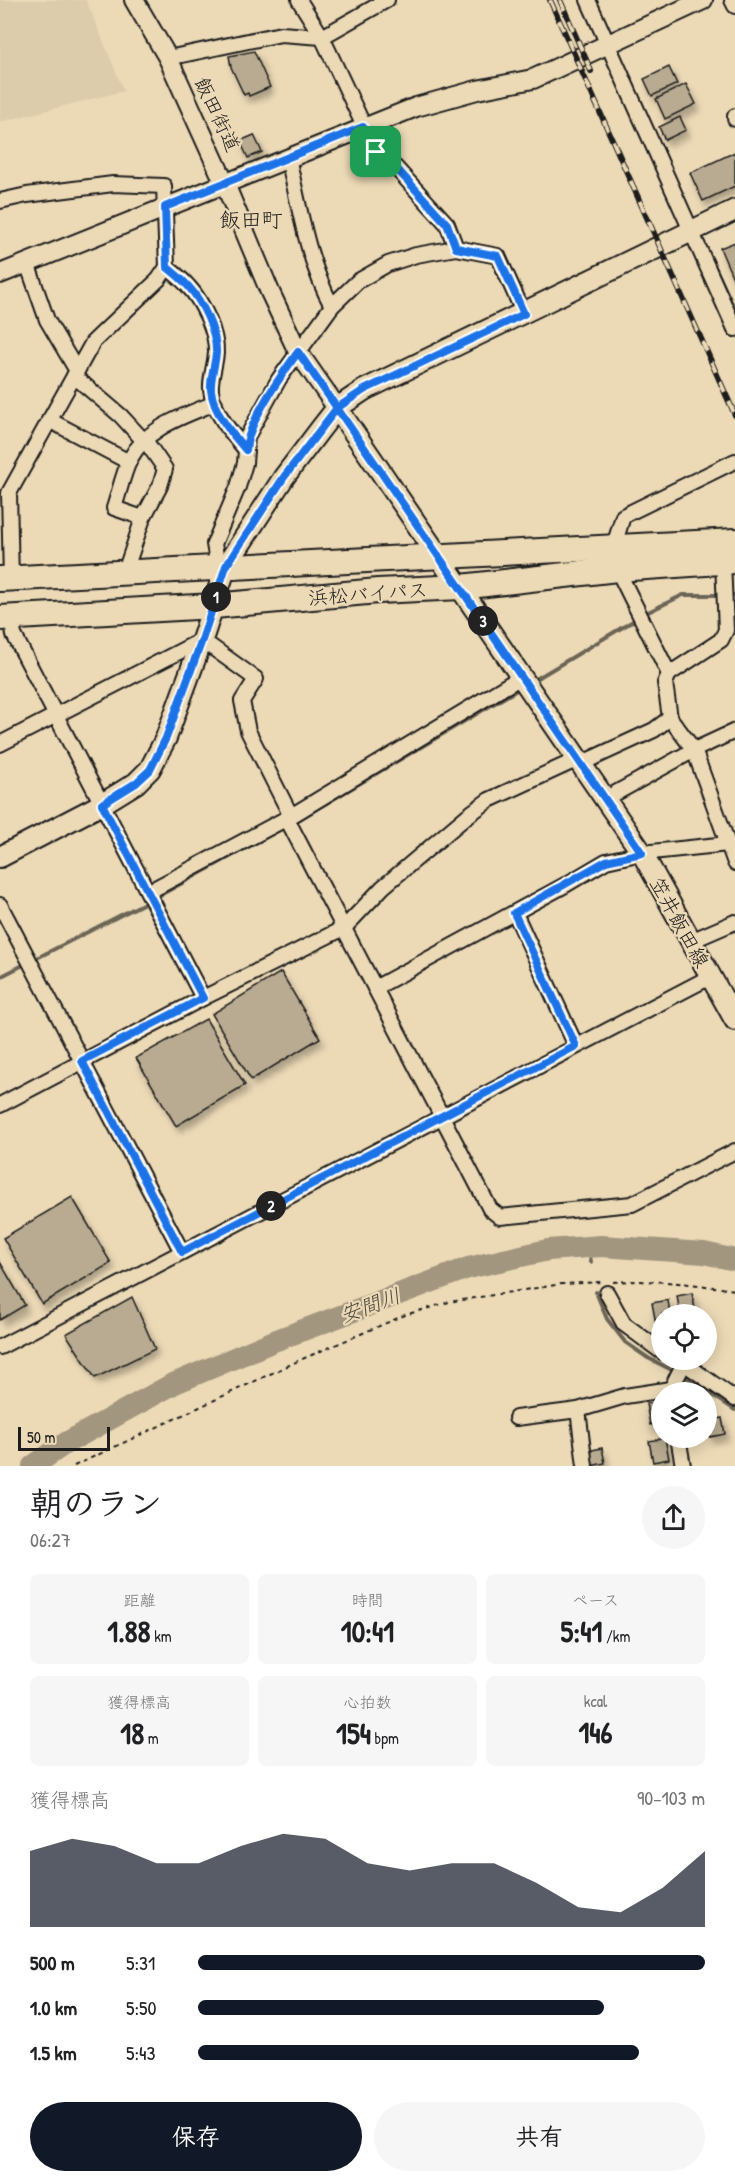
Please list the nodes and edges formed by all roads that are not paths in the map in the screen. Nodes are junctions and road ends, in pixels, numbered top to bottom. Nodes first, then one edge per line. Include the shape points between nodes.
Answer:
1 (134, 0) edge
2 (299, 0) edge
3 (387, 0) edge
4 (588, 0) edge
5 (703, 0) edge
6 (732, 0) edge
7 (735, 6) edge
8 (322, 37) junction
9 (608, 44) junction
10 (168, 57) junction
11 (363, 127) junction
12 (288, 158) junction
13 (225, 184) junction
14 (0, 201) edge
15 (165, 207) junction
16 (735, 210) edge
17 (693, 231) junction
18 (456, 248) junction
19 (27, 263) junction
20 (167, 267) junction
21 (0, 274) edge
22 (332, 306) junction
23 (524, 314) junction
24 (735, 328) edge
25 (298, 352) junction
26 (76, 373) junction
27 (215, 403) junction
28 (337, 408) junction
29 (49, 420) junction
30 (145, 441) junction
31 (246, 450) junction
32 (735, 461) edge
33 (129, 462) junction
34 (5, 490) edge
35 (143, 518) junction
36 (735, 541) edge
37 (438, 556) junction
38 (615, 559) junction
39 (729, 562) edge
40 (222, 566) junction
41 (125, 572) junction
42 (6, 579) edge
43 (461, 587) junction
44 (214, 606) junction
45 (5, 617) edge
46 (202, 640) junction
47 (669, 674) junction
48 (524, 682) junction
49 (56, 715) junction
50 (670, 718) junction
51 (735, 731) edge
52 (0, 744) edge
53 (694, 750) junction
54 (578, 762) junction
55 (606, 799) junction
56 (102, 804) junction
57 (289, 817) junction
58 (728, 844) junction
59 (642, 853) junction
60 (0, 857) edge
61 (735, 863) edge
62 (148, 892) junction
63 (0, 905) edge
64 (514, 913) junction
65 (735, 922) edge
66 (344, 928) junction
67 (691, 941) junction
68 (710, 977) junction
69 (375, 988) junction
70 (203, 998) junction
71 (735, 1020) edge
72 (576, 1046) junction
73 (82, 1061) junction
74 (0, 1105) edge
75 (443, 1116) junction
76 (735, 1151) edge
77 (182, 1252) junction
78 (607, 1293) dead end
79 (651, 1344) edge
80 (0, 1347) edge
81 (676, 1375) edge
82 (735, 1399) edge
83 (578, 1410) junction
84 (516, 1418) dead end
85 (680, 1448) edge
86 (585, 1466) edge
87 (683, 1466) edge

1 - 10 street, 飯田街道
2 - 8 street
3 - 8 street
4 - 9 street
5 - 9 street
6 - 7 street
8 - 10 street via 281,34
8 - 11 street
9 - 11 street via 533,79 416,107
9 - 17 street
10 - 13 street, 飯田街道
11 - 12 street
11 - 18 street via 376,152 396,168 447,224
12 - 13 street
12 - 22 street via 310,254
13 - 15 street
13 - 25 street, 飯田街道
14 - 15 street via 123,184 164,186
15 - 19 street
15 - 20 street
16 - 17 main road
17 - 23 main road
17 - 24 street
18 - 22 street via 388,264 358,281
18 - 23 street via 498,256
19 - 21 street
19 - 26 street via 47,320
20 - 26 street via 93,342
20 - 27 street via 190,287 212,329 216,351 211,391
22 - 25 street
23 - 28 main road via 364,390
25 - 28 street, 飯田街道
25 - 31 street via 247,437
26 - 29 street
26 - 30 street
27 - 30 street via 173,420
27 - 31 street
28 - 37 main road, 笠井飯田線
28 - 40 main road
29 - 33 street
29 - 34 street
30 - 33 street
30 - 35 street via 165,469
31 - 40 street via 238,487 214,544
32 - 38 street via 623,516
33 - 35 street via 114,508
34 - 42 street
35 - 41 street
36 - 38 highway, 浜松バイパス
37 - 38 highway, 浜松バイパス
37 - 40 highway, 浜松バイパス
37 - 43 main road, 笠井飯田線
38 - 39 highway, 浜松バイパス
38 - 43 highway, 浜松バイパス
38 - 47 street
39 - 47 street via 726,630 721,640
40 - 41 highway, 浜松バイパス
40 - 44 main road
41 - 42 highway, 浜松バイパス
43 - 44 highway, 浜松バイパス
43 - 48 main road, 笠井飯田線
44 - 45 highway, 浜松バイパス
44 - 46 main road
45 - 49 street
46 - 49 street
46 - 56 main road via 150,770
46 - 57 street via 256,679 242,701 248,731
47 - 50 street via 665,683
48 - 54 main road, 笠井飯田線
48 - 57 street
49 - 52 street
49 - 56 street
50 - 53 street
50 - 54 street via 654,730
51 - 53 street
53 - 55 street
53 - 58 street
54 - 55 main road, 笠井飯田線
54 - 66 street via 489,800 383,887
55 - 59 main road, 笠井飯田線
56 - 60 main road
56 - 62 street
57 - 62 street
57 - 66 street
58 - 59 street
58 - 61 street
59 - 64 street via 606,861
59 - 67 main road, 笠井飯田線
62 - 70 street
63 - 73 street
64 - 69 street
64 - 72 street
65 - 67 street
66 - 69 street
66 - 70 street
67 - 68 main road, 笠井飯田線
68 - 71 main road, 笠井飯田線
68 - 72 street
69 - 75 street
70 - 73 street
72 - 75 street
73 - 74 street
73 - 77 street
75 - 76 street via 490,1209 500,1217 632,1204
75 - 77 street
77 - 80 street
78 - 79 street via 624,1324
81 - 82 street
81 - 83 street
83 - 84 street
83 - 86 street
85 - 87 street

